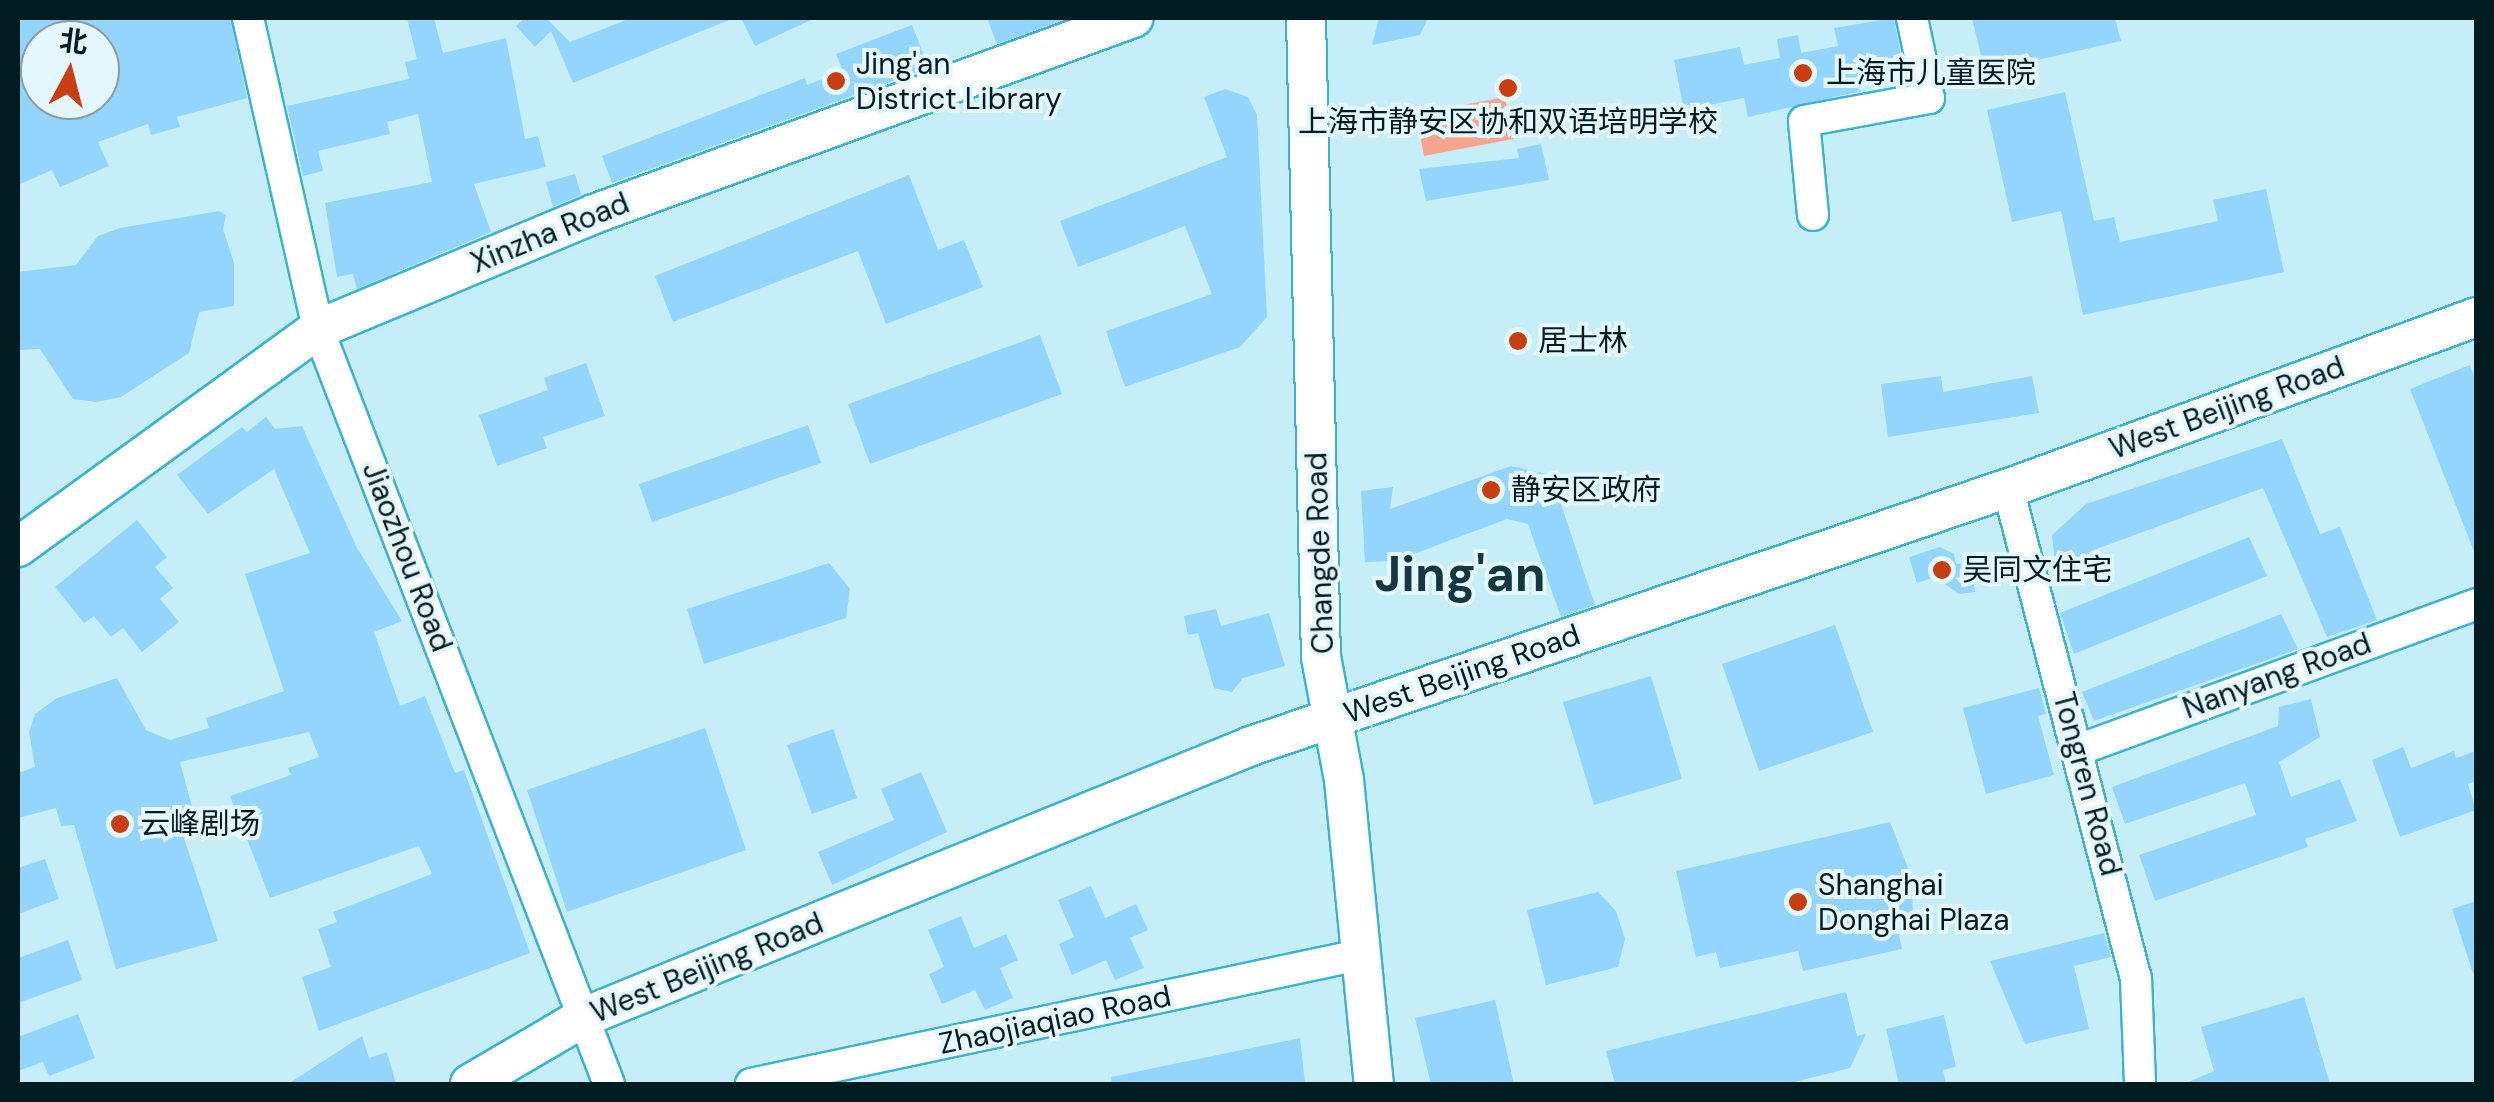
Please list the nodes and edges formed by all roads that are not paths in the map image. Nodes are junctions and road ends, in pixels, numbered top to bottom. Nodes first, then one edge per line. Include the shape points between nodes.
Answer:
1 (248, 18) edge
2 (1133, 18) edge
3 (1306, 18) edge
4 (1912, 18) edge
5 (1813, 215) dead end
6 (2476, 317) edge
7 (318, 329) junction
8 (2008, 488) junction
9 (19, 540) edge
10 (2476, 604) edge
11 (1332, 718) junction
12 (2078, 750) junction
13 (1359, 955) junction
14 (584, 1017) junction
15 (470, 1084) edge
16 (609, 1084) edge
17 (751, 1084) edge
18 (1374, 1084) edge
19 (2140, 1084) edge

1 - 7 street, Jiaozhou Road
2 - 7 main road, Xinzha Road via 594,214
3 - 11 main road, Changde Road via 1322,656
4 - 5 street via 1929,98 1804,121
6 - 8 main road, West Beijing Road
7 - 9 main road, Xinzha Road
7 - 14 street, Jiaozhou Road
8 - 11 main road, West Beijing Road
8 - 12 street, Tongren Road
10 - 12 street, Nanyang Road
11 - 13 main road, Changde Road
11 - 14 main road, West Beijing Road
12 - 19 street, Tongren Road via 2136,979
13 - 17 street, Zhaojiaqiao Road
13 - 18 main road, Changde Road
14 - 15 main road, West Beijing Road
14 - 16 street, Jiaozhou Road

